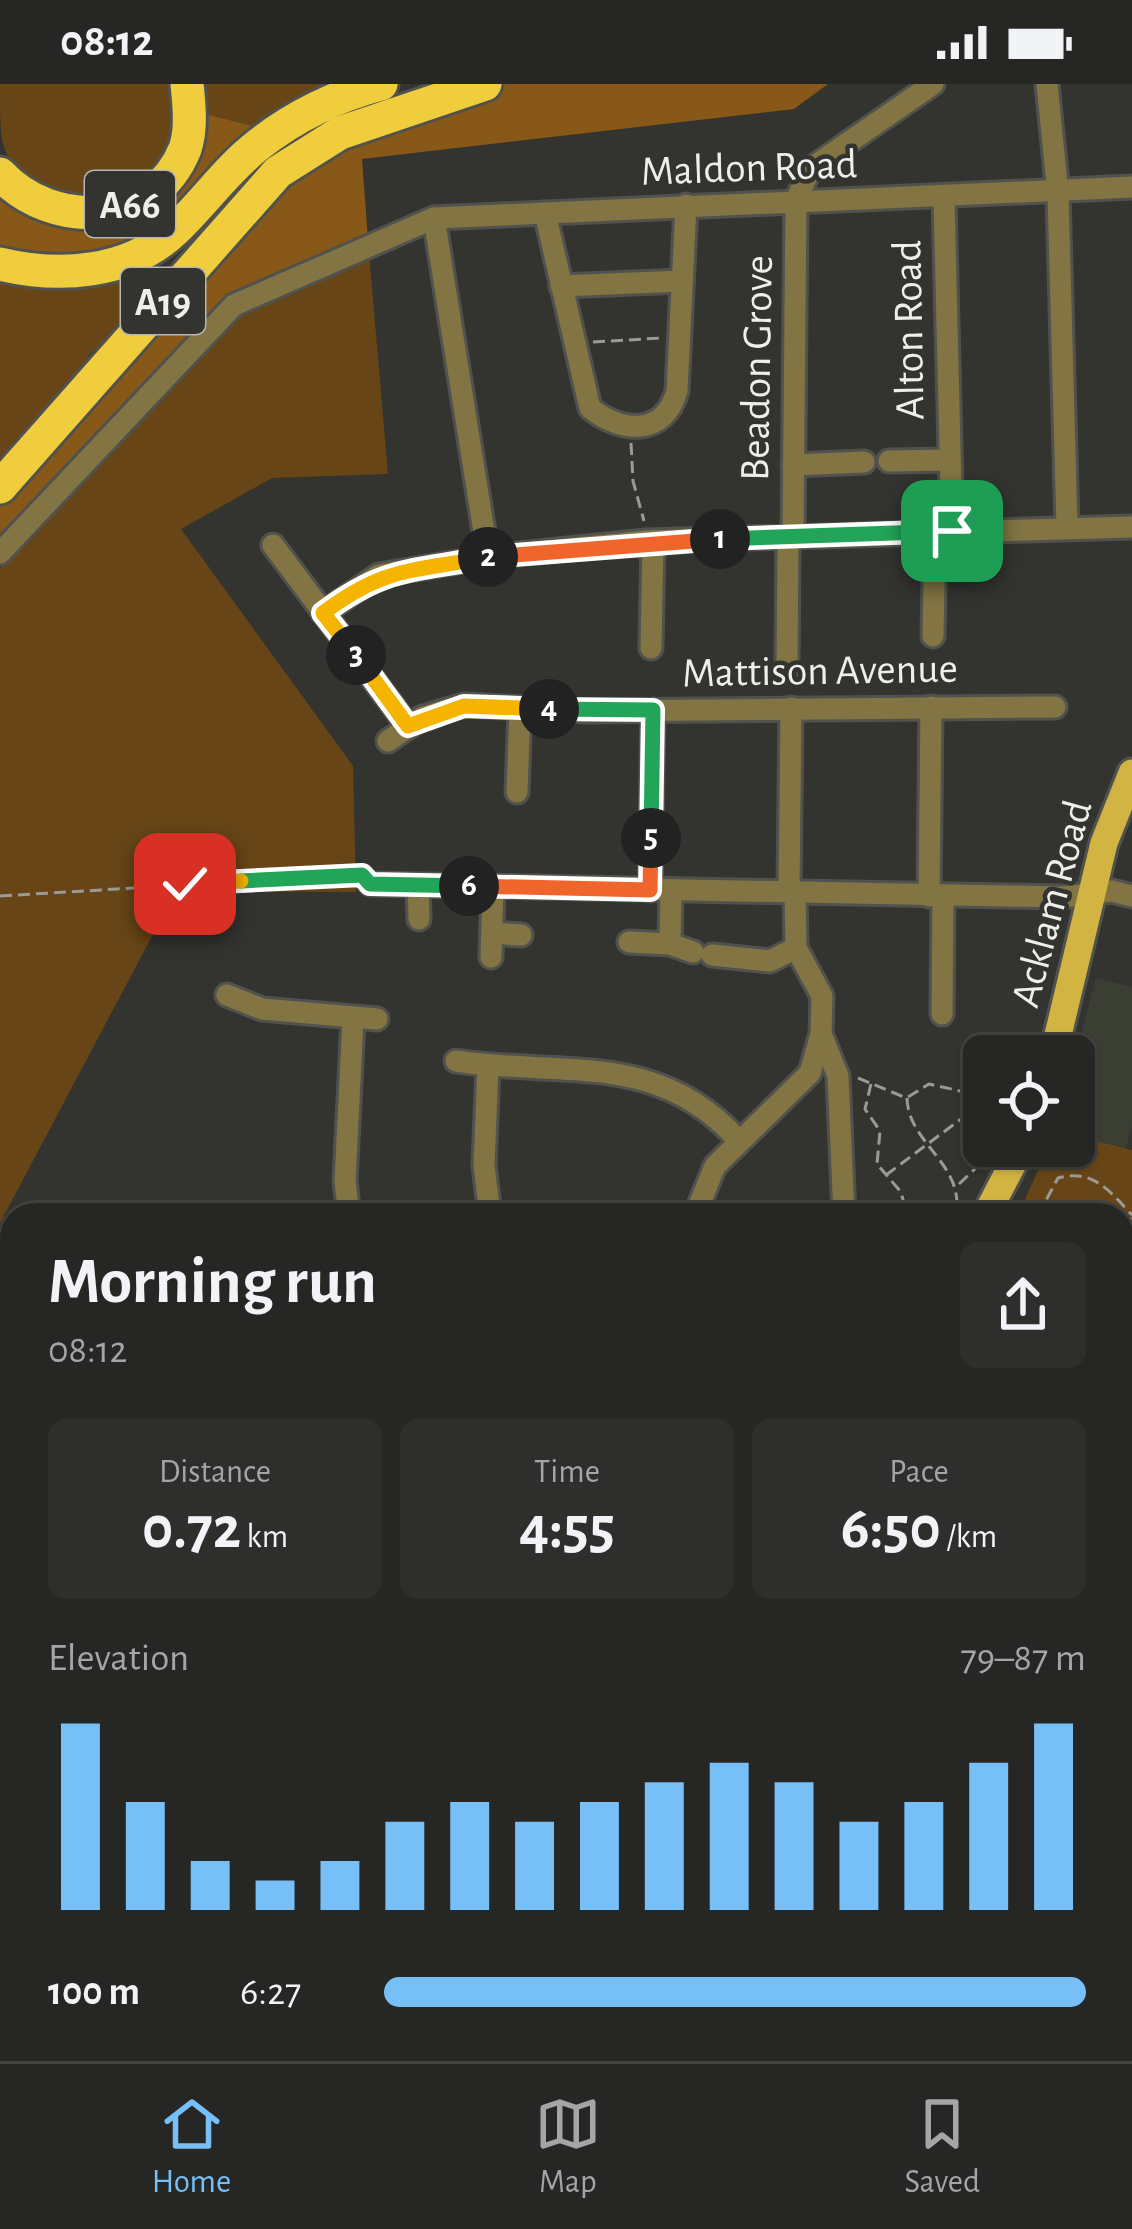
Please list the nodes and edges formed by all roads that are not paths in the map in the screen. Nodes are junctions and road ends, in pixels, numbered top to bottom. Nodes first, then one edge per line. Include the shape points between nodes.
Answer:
1 (187, 84) edge
2 (381, 84) edge
3 (485, 84) edge
4 (933, 84) edge
5 (1047, 84) edge
6 (0, 174) edge
7 (1132, 187) edge
8 (1058, 194) junction
9 (944, 199) junction
10 (796, 201) junction
11 (686, 206) junction
12 (545, 213) junction
13 (434, 218) junction
14 (0, 264) edge
15 (682, 280) junction
16 (561, 286) junction
17 (949, 460) junction
18 (889, 461) dead end
19 (864, 462) dead end
20 (793, 465) junction
21 (0, 487) edge
22 (1132, 526) edge
23 (1066, 527) junction
24 (944, 531) junction
25 (790, 536) junction
26 (650, 541) junction
27 (273, 544) dead end
28 (0, 553) edge
29 (488, 557) junction
30 (323, 613) junction
31 (933, 636) dead end
32 (651, 648) dead end
33 (788, 668) dead end
34 (1055, 706) dead end
35 (931, 707) junction
36 (520, 708) junction
37 (790, 708) junction
38 (653, 710) junction
39 (408, 726) junction
40 (388, 741) dead end
41 (1132, 773) edge
42 (517, 792) dead end
43 (370, 884) road end
44 (418, 885) junction
45 (493, 887) junction
46 (661, 890) junction
47 (792, 892) junction
48 (1091, 894) junction
49 (936, 896) junction
50 (1132, 896) edge
51 (419, 919) dead end
52 (492, 933) junction
53 (521, 935) dead end
54 (629, 942) dead end
55 (670, 944) junction
56 (800, 953) junction
57 (491, 958) dead end
58 (227, 995) dead end
59 (942, 1014) dead end
60 (353, 1019) junction
61 (377, 1019) dead end
62 (821, 1034) junction
63 (1058, 1035) edge
64 (456, 1060) dead end
65 (488, 1066) junction
66 (738, 1140) junction
67 (1011, 1167) edge
68 (348, 1203) edge
69 (489, 1203) edge
70 (700, 1203) edge
71 (843, 1203) edge
72 (992, 1203) edge

1 - 6 highway, A66 via 181,156 129,205 103,213 47,208
2 - 14 highway, A19 via 257,145 149,249 60,273
3 - 21 highway, A19 via 340,133 278,172
4 - 10 street via 810,169
5 - 8 street
7 - 8 street, Maldon Road
8 - 9 street, Maldon Road
8 - 23 street
9 - 10 street, Maldon Road
9 - 17 street, Alton Road
10 - 11 street, Maldon Road
10 - 20 street, Beadon Grove
11 - 12 street, Maldon Road
11 - 15 street
12 - 13 street, Maldon Road
12 - 16 street
13 - 28 street, Maldon Road via 234,305
13 - 29 street
15 - 16 street
15 - 16 street via 672,409 631,429 590,408
17 - 18 street
17 - 24 street, Alton Road
19 - 20 street
20 - 25 street, Beadon Grove
22 - 23 street
23 - 24 street
24 - 25 street
24 - 31 street, Alton Road
25 - 26 street
25 - 33 street, Beadon Grove
26 - 29 street
26 - 32 street
27 - 30 street
29 - 30 street via 379,575
30 - 39 street
34 - 35 street, Mattison Avenue
35 - 37 street, Mattison Avenue
35 - 49 street
36 - 38 street, Mattison Avenue
36 - 39 street, Mattison Avenue via 464,706
36 - 42 street
37 - 38 street, Mattison Avenue
37 - 47 street
38 - 46 street
39 - 40 street, Mattison Avenue
41 - 48 main road, Acklam Road
43 - 44 street
44 - 45 street
44 - 51 street
45 - 46 street
45 - 52 street
46 - 47 street
46 - 55 street
47 - 49 street
47 - 56 street
48 - 49 street
48 - 50 street
48 - 63 main road, Acklam Road
49 - 59 street
52 - 53 street
52 - 57 street
54 - 55 street
55 - 56 street via 770,962
56 - 62 street via 822,996
58 - 60 street via 262,1009
60 - 61 street
60 - 68 street
62 - 66 street via 810,1072
62 - 71 street via 838,1076
64 - 65 street
65 - 66 street via 614,1071 662,1082
65 - 69 street
66 - 70 street via 715,1166
67 - 72 main road

